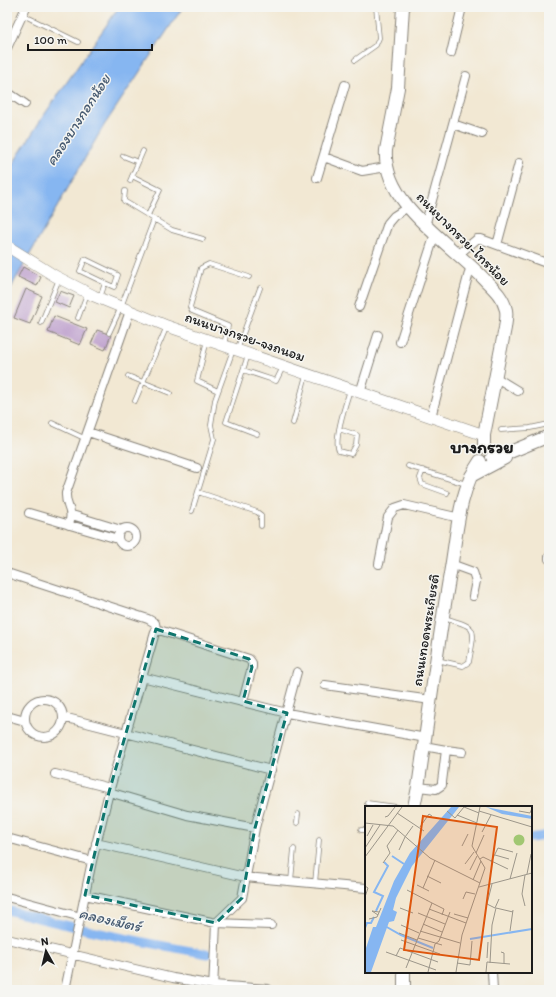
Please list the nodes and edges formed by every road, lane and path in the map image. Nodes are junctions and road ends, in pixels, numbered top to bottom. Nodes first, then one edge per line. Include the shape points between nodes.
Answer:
1 (26, 7) edge
2 (367, 7) edge
3 (375, 7) edge
4 (403, 7) edge
5 (462, 7) edge
6 (22, 15) junction
7 (78, 42) dead end
8 (7, 48) edge
9 (451, 53) dead end
10 (355, 60) dead end
11 (466, 76) dead end
12 (345, 84) dead end
13 (7, 92) edge
14 (25, 104) dead end
15 (453, 124) junction
16 (482, 134) dead end
17 (143, 151) dead end
18 (123, 156) dead end
19 (324, 158) junction
20 (138, 162) junction
21 (519, 163) dead end
22 (387, 167) junction
23 (132, 176) junction
24 (318, 178) dead end
25 (130, 181) dead end
26 (125, 191) dead end
27 (408, 207) junction
28 (148, 215) junction
29 (154, 219) junction
30 (425, 226) junction
31 (435, 234) junction
32 (203, 239) dead end
33 (497, 245) junction
34 (7, 246) edge
35 (459, 254) junction
36 (548, 261) edge
37 (472, 265) junction
38 (249, 277) dead end
39 (60, 278) junction
40 (105, 283) junction
41 (260, 288) dead end
42 (88, 293) junction
43 (100, 298) junction
44 (359, 307) dead end
45 (126, 309) junction
46 (78, 318) dead end
47 (41, 324) dead end
48 (167, 326) junction
49 (109, 333) dead end
50 (378, 335) dead end
51 (207, 340) junction
52 (400, 342) dead end
53 (231, 348) junction
54 (248, 354) junction
55 (284, 366) junction
56 (243, 370) junction
57 (306, 374) junction
58 (128, 376) dead end
59 (495, 377) junction
60 (143, 383) junction
61 (218, 391) junction
62 (355, 391) junction
63 (518, 391) dead end
64 (170, 394) dead end
65 (135, 401) dead end
66 (431, 417) junction
67 (52, 423) dead end
68 (293, 423) dead end
69 (549, 424) edge
70 (340, 429) junction
71 (501, 430) dead end
72 (257, 434) dead end
73 (484, 434) junction
74 (87, 435) junction
75 (549, 436) edge
76 (484, 447) junction
77 (512, 451) junction
78 (492, 457) junction
79 (480, 461) junction
80 (408, 466) dead end
81 (196, 468) dead end
82 (423, 470) junction
83 (468, 480) junction
84 (198, 492) junction
85 (447, 493) dead end
86 (192, 511) dead end
87 (29, 513) dead end
88 (72, 514) junction
89 (460, 518) junction
90 (69, 525) junction
91 (261, 526) dead end
92 (121, 530) junction
93 (118, 539) junction
94 (379, 564) dead end
95 (451, 564) junction
96 (7, 573) edge
97 (473, 596) dead end
98 (442, 618) junction
99 (156, 629) junction
100 (436, 659) junction
101 (297, 672) dead end
102 (142, 677) junction
103 (325, 685) dead end
104 (431, 700) junction
105 (243, 701) junction
106 (287, 712) junction
107 (7, 716) edge
108 (63, 717) junction
109 (25, 721) junction
110 (125, 734) junction
111 (425, 742) junction
112 (446, 750) junction
113 (462, 752) dead end
114 (271, 770) junction
115 (55, 774) dead end
116 (418, 787) junction
117 (109, 790) junction
118 (367, 803) dead end
119 (390, 806) edge
120 (414, 806) edge
121 (298, 814) dead end
122 (297, 823) dead end
123 (255, 828) junction
124 (7, 838) edge
125 (320, 840) dead end
126 (96, 843) junction
127 (294, 849) dead end
128 (92, 861) junction
129 (245, 877) junction
130 (291, 881) junction
131 (315, 884) junction
132 (365, 888) edge
133 (85, 895) junction
134 (7, 896) edge
135 (81, 917) junction
136 (216, 923) junction
137 (271, 924) dead end
138 (7, 939) edge
139 (73, 956) junction
140 (404, 973) edge
141 (492, 973) edge
142 (213, 987) edge
143 (268, 989) dead end
144 (65, 990) edge
145 (404, 990) edge
146 (493, 990) edge

1 - 6 street
2 - 3 lane
3 - 10 lane via 379,38 376,45
4 - 22 main road, ถนนบางกรวย-ไทรน้อย via 398,88 386,150
5 - 9 street
6 - 7 lane
6 - 8 street
11 - 15 street
12 - 19 street
13 - 14 street
15 - 16 street
15 - 30 street
17 - 20 lane
18 - 20 lane
19 - 22 street via 362,171
19 - 24 street
20 - 23 lane
21 - 33 street
22 - 27 main road, ถนนบางกรวย-ไทรน้อย
23 - 25 lane
23 - 28 lane via 160,190
26 - 28 lane via 124,201
27 - 30 main road, ถนนบางกรวย-ไทรน้อย
27 - 44 street via 388,223
28 - 29 lane
29 - 32 lane via 172,230
29 - 45 lane
30 - 31 main road, ถนนบางกรวย-ไทรน้อย
31 - 35 main road, ถนนบางกรวย-ไทรน้อย
31 - 52 street
33 - 35 street via 477,239
33 - 36 street
34 - 39 street, ถนนบางกรวย-จงถนอม
35 - 37 main road, ถนนบางกรวย-ไทรน้อย
37 - 59 main road, ถนนบางกรวย-ไทรน้อย via 498,294 506,310
37 - 66 street
38 - 53 lane via 209,264 201,268 190,307 192,311 228,326
39 - 42 street, ถนนบางกรวย-จงถนอม
39 - 47 lane
40 - 40 lane via 114,287 118,275 85,259 80,271
40 - 43 lane
41 - 53 lane
42 - 43 street, ถนนบางกรวย-จงถนอม
42 - 46 lane
43 - 45 street, ถนนบางกรวย-จงถนอม
45 - 48 street, ถนนบางกรวย-จงถนอม
45 - 49 lane
45 - 74 street
48 - 51 street, ถนนบางกรวย-จงถนอม
48 - 60 lane
50 - 62 street
51 - 53 street, ถนนบางกรวย-จงถนอม
51 - 61 lane via 197,381
53 - 54 street, ถนนบางกรวย-จงถนอม
53 - 61 lane
54 - 55 street, ถนนบางกรวย-จงถนอม
54 - 56 lane
55 - 56 lane via 276,381
55 - 57 street, ถนนบางกรวย-จงถนอม
56 - 72 lane via 226,422
57 - 62 street, ถนนบางกรวย-จงถนอม
57 - 68 lane
58 - 60 lane
59 - 63 street
59 - 73 main road, ถนนบางกรวย-ไทรน้อย
60 - 64 lane
60 - 65 lane
61 - 84 lane via 211,425 214,439
62 - 66 street, ถนนบางกรวย-จงถนอม
62 - 70 lane
66 - 73 street, ถนนบางกรวย-จงถนอม
67 - 74 lane
69 - 71 lane
70 - 70 lane via 337,448 339,451 352,454 357,435
73 - 76 main road, ถนนบางกรวย-ไทรน้อย
73 - 77 main road via 497,449
74 - 81 street
74 - 88 street via 66,493
75 - 77 main road
76 - 78 main road via 491,451
76 - 79 main road via 477,453
77 - 78 main road
77 - 83 main road
78 - 79 main road via 488,461
79 - 83 main road, ถนนเทอดพระเกียรติ
80 - 82 lane
82 - 83 lane
82 - 85 lane via 420,478 422,484
83 - 89 main road, ถนนเทอดพระเกียรติ
84 - 86 lane
84 - 91 lane via 257,512 261,515
87 - 90 street
88 - 90 street
88 - 92 street
89 - 94 street via 404,505 395,508 388,517
89 - 95 main road, ถนนเทอดพระเกียรติ
90 - 93 street
92 - 93 street
92 - 93 street via 131,529 134,532 134,542 125,546
95 - 97 street via 473,572 476,581
95 - 98 main road, ถนนเทอดพระเกียรติ
96 - 99 street via 148,619 155,623
98 - 100 main road, ถนนเทอดพระเกียรติ
98 - 100 lane via 471,627 473,633 470,658 463,666
99 - 102 street
99 - 105 street via 249,659 252,667
100 - 104 main road, ถนนเทอดพระเกียรติ
101 - 106 street
102 - 105 street
102 - 110 street
103 - 104 street
104 - 111 main road, ถนนเทอดพระเกียรติ
105 - 106 street
106 - 111 street
106 - 114 street
107 - 109 street
108 - 109 street via 60,728 51,735 40,737 30,731
108 - 109 street via 60,707 52,701 42,699 32,703 26,711
108 - 110 street
110 - 114 street
110 - 117 street
111 - 112 street
111 - 116 main road, ถนนเทอดพระเกียรติ
112 - 113 street
112 - 116 street via 442,785 436,789
114 - 123 street
115 - 117 street
116 - 120 main road, ถนนเทอดพระเกียรติ
117 - 123 street via 187,815
117 - 126 street
118 - 119 lane
121 - 122 lane
123 - 129 street
124 - 128 street
125 - 131 lane
126 - 128 street
126 - 129 street
127 - 130 lane
128 - 133 street
129 - 130 street
129 - 136 street via 242,898
130 - 131 street
131 - 132 street
133 - 135 street
133 - 136 street
134 - 135 street
135 - 139 street
136 - 137 street
136 - 142 street
138 - 139 street
139 - 142 street
139 - 144 street
140 - 145 main road
141 - 146 street
142 - 143 street

